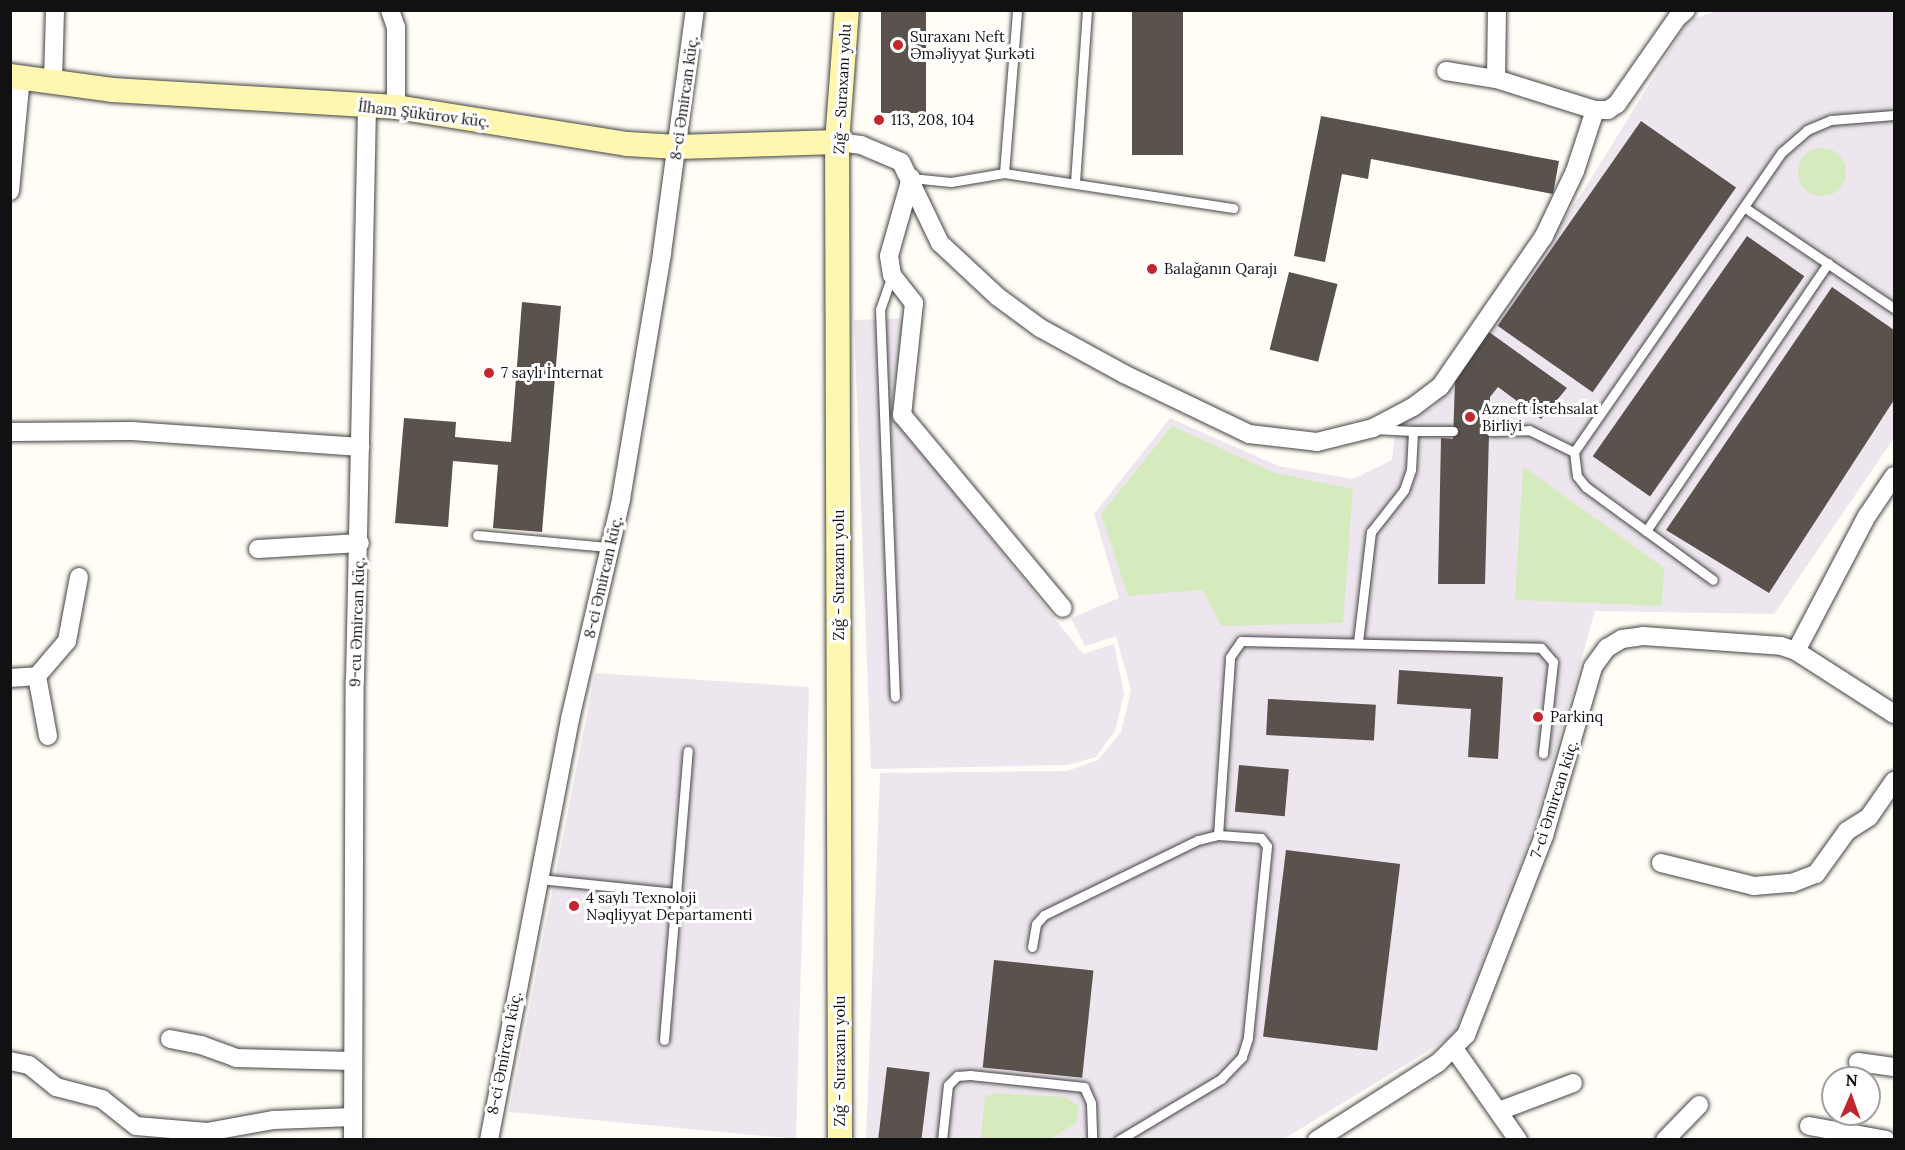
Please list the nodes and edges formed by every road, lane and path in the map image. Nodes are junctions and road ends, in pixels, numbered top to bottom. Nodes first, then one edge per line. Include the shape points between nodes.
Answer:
1 (55, 10) edge
2 (390, 10) edge
3 (695, 10) edge
4 (847, 10) edge
5 (1017, 10) edge
6 (1087, 10) edge
7 (1497, 10) edge
8 (1686, 10) edge
9 (1446, 71) dead end
10 (16, 77) edge
11 (1496, 79) junction
12 (53, 82) junction
13 (367, 105) junction
14 (396, 107) junction
15 (1595, 110) junction
16 (1894, 115) edge
17 (837, 142) junction
18 (678, 147) junction
19 (1004, 173) junction
20 (911, 178) junction
21 (1075, 182) junction
22 (10, 191) edge
23 (1744, 207) junction
24 (1233, 208) dead end
25 (1828, 263) junction
26 (892, 275) junction
27 (1894, 308) edge
28 (1373, 428) junction
29 (1413, 430) junction
30 (1490, 430) dead end
31 (1453, 431) dead end
32 (10, 432) edge
33 (360, 447) junction
34 (1574, 452) junction
35 (1894, 476) edge
36 (1646, 531) junction
37 (477, 535) dead end
38 (360, 543) junction
39 (610, 547) junction
40 (258, 549) dead end
41 (79, 576) dead end
42 (1713, 580) dead end
43 (1063, 608) dead end
44 (1358, 642) junction
45 (1796, 651) junction
46 (37, 676) junction
47 (10, 678) edge
48 (895, 697) dead end
49 (1894, 714) edge
50 (48, 736) dead end
51 (688, 751) dead end
52 (1543, 753) dead end
53 (1894, 781) edge
54 (1218, 835) junction
55 (1661, 863) dead end
56 (539, 879) junction
57 (676, 893) junction
58 (1032, 947) dead end
59 (170, 1039) dead end
60 (664, 1040) dead end
61 (1455, 1050) junction
62 (10, 1061) edge
63 (352, 1061) junction
64 (1858, 1062) dead end
65 (1894, 1067) edge
66 (1573, 1083) dead end
67 (1699, 1105) dead end
68 (1499, 1111) junction
69 (353, 1118) junction
70 (1809, 1126) dead end
71 (353, 1140) edge
72 (489, 1140) edge
73 (840, 1140) edge
74 (942, 1140) edge
75 (1092, 1140) edge
76 (1119, 1140) edge
77 (1317, 1140) edge
78 (1518, 1140) edge
79 (1665, 1140) edge
80 (1886, 1140) edge

1 - 12 street
2 - 14 street via 396,27
3 - 18 street, 8-ci Əmircan küç.
4 - 17 main road, Zığ - Suraxanı yolu
5 - 19 lane
6 - 21 lane
7 - 11 street
8 - 15 street via 1617,104 1608,110
9 - 11 street
10 - 12 main road, İlham Şükürov küç.
10 - 22 street
11 - 15 street
12 - 13 main road, İlham Şükürov küç. via 112,90
13 - 14 main road, İlham Şükürov küç.
13 - 33 street, 9-cu Əmircan küç.
14 - 18 main road, İlham Şükürov küç. via 578,138
15 - 28 street via 1575,171 1544,236 1440,387
16 - 23 lane via 1831,120 1807,130 1782,152
17 - 18 main road, İlham Şükürov küç.
17 - 20 street via 882,151 901,162
17 - 73 main road, Zığ - Suraxanı yolu
18 - 39 street, 8-ci Əmircan küç.
19 - 20 lane via 951,182
19 - 21 lane
20 - 26 street via 898,212 889,256
20 - 28 street via 924,216 940,243 998,297 1040,328 1124,374 1268,439 1317,442
21 - 24 lane
23 - 25 lane
23 - 34 lane
25 - 27 lane
25 - 36 lane
26 - 43 street via 914,303 902,415
26 - 48 lane via 880,309
28 - 29 lane
29 - 31 lane
29 - 44 lane via 1411,470 1404,490 1371,532
30 - 34 lane via 1529,430
32 - 33 street via 132,431
33 - 38 street, 9-cu Əmircan küç.
34 - 36 lane via 1577,476 1586,487
35 - 45 street via 1867,516
36 - 42 lane
37 - 39 lane
38 - 40 street
38 - 63 street, 9-cu Əmircan küç.
39 - 56 street, 8-ci Əmircan küç.
41 - 46 street via 68,641
44 - 52 lane via 1541,648 1553,662
44 - 54 lane via 1241,641 1234,646 1230,657
45 - 49 street, 7-ci Əmircan küç.
45 - 61 street, 7-ci Əmircan küç. via 1781,646 1643,636 1622,639 1607,648 1593,667 1544,836 1466,1035
46 - 47 street
46 - 50 street
51 - 57 lane
53 - 55 street via 1869,817 1847,831 1816,874 1792,883 1754,886
54 - 58 lane via 1198,840 1044,915 1036,924
54 - 76 lane via 1261,837 1267,846 1245,1047 1221,1079
56 - 57 lane
56 - 72 street, 8-ci Əmircan küç.
57 - 60 lane
59 - 63 street via 236,1058
61 - 68 street
61 - 77 street, 7-ci Əmircan küç.
62 - 69 street via 29,1065 56,1087 102,1099 136,1126 207,1132 274,1120
63 - 69 street, 9-cu Əmircan küç.
64 - 65 street
66 - 68 street
67 - 79 street
68 - 78 street
69 - 71 street, 9-cu Əmircan küç.
70 - 80 street
74 - 75 lane via 948,1085 957,1077 970,1075 1084,1087 1090,1093

